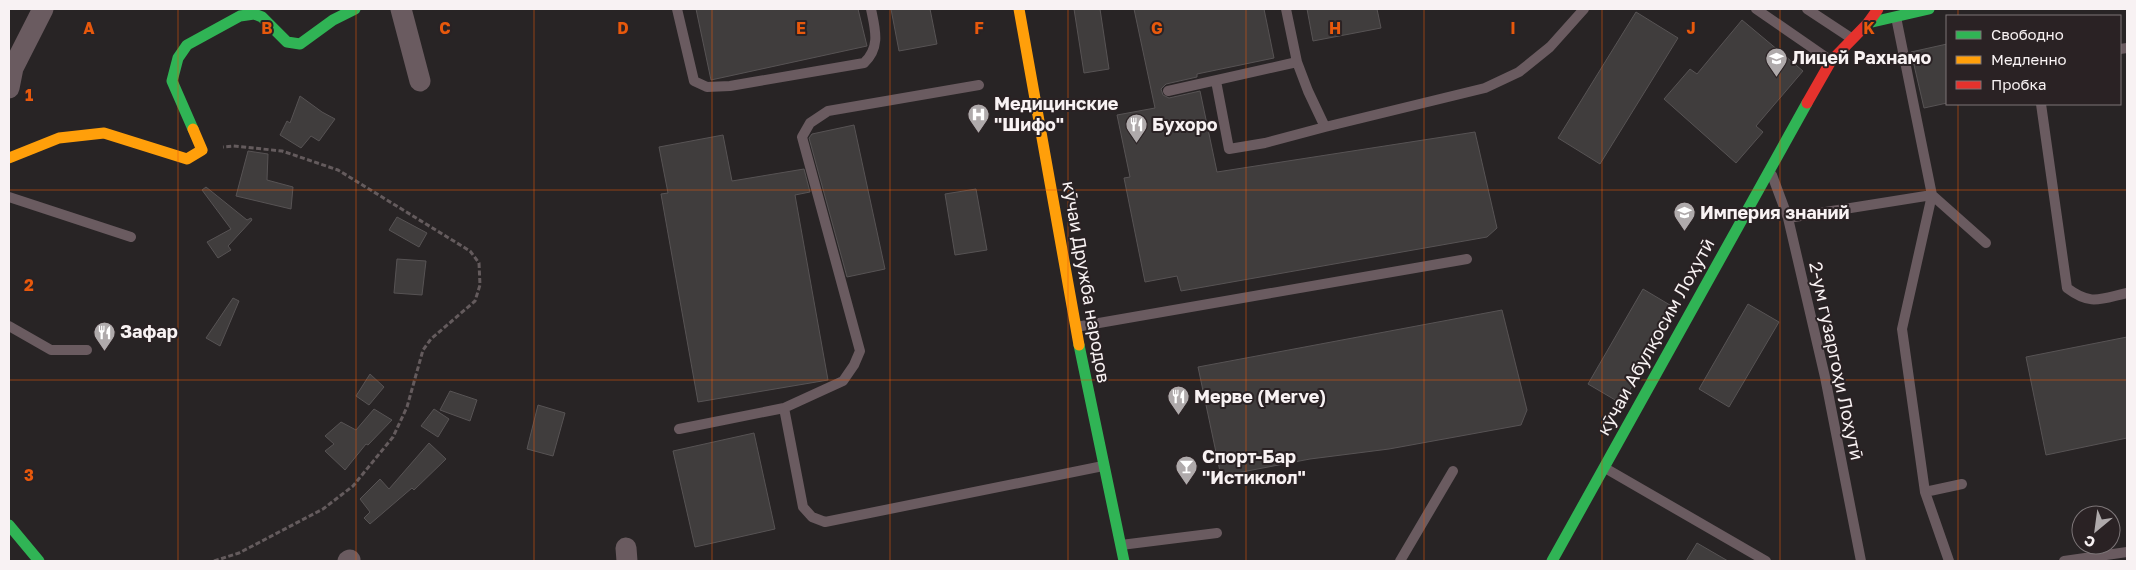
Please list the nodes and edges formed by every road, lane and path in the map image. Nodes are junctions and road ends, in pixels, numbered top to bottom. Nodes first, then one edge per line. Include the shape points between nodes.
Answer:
1 (43, 9) edge
2 (355, 9) edge
3 (401, 9) edge
4 (677, 9) edge
5 (871, 9) edge
6 (1020, 9) edge
7 (1286, 9) edge
8 (1584, 9) edge
9 (1756, 9) edge
10 (1807, 9) edge
11 (1878, 9) edge
12 (1929, 9) edge
13 (253, 11) edge
14 (1896, 16) junction
15 (1868, 23) junction
16 (1852, 38) junction
17 (1831, 61) junction
18 (1297, 62) junction
19 (420, 81) dead end
20 (1216, 81) junction
21 (979, 85) dead end
22 (9, 88) edge
23 (1168, 92) dead end
24 (2041, 105) edge
25 (1325, 127) junction
26 (202, 150) junction
27 (9, 158) edge
28 (1770, 170) junction
29 (1932, 194) junction
30 (9, 197) edge
31 (1788, 218) junction
32 (132, 237) dead end
33 (1986, 244) dead end
34 (1467, 260) dead end
35 (2127, 293) edge
36 (9, 326) edge
37 (1075, 328) junction
38 (87, 350) dead end
39 (784, 408) junction
40 (679, 429) dead end
41 (1104, 466) junction
42 (1603, 467) junction
43 (1453, 471) dead end
44 (1962, 484) dead end
45 (1926, 492) junction
46 (9, 525) edge
47 (1217, 533) dead end
48 (1120, 545) junction
49 (2127, 552) edge
50 (39, 561) edge
51 (214, 561) edge
52 (1124, 561) edge
53 (1400, 561) edge
54 (1552, 561) edge
55 (1766, 561) edge
56 (1861, 561) edge
57 (1949, 561) edge
58 (2064, 561) edge

1 - 22 street via 13,68
2 - 13 street via 296,45 286,42
3 - 19 street
4 - 5 lane via 694,81 707,88 864,63 875,47
6 - 37 street, кӯчаи Дружба народов
7 - 18 lane
8 - 25 lane via 1550,47 1519,72 1485,88
9 - 17 lane
10 - 16 lane
11 - 15 street, кӯчаи Абулқосим Лоҳутӣ
12 - 14 street
13 - 26 street via 187,45 178,58 172,82
14 - 15 street
14 - 29 lane
15 - 16 street, кӯчаи Абулқосим Лоҳутӣ
16 - 17 street, кӯчаи Абулқосим Лоҳутӣ
17 - 28 street, кӯчаи Абулқосим Лоҳутӣ
18 - 20 lane
18 - 25 lane
20 - 23 lane
20 - 25 lane via 1229,149
21 - 39 lane via 828,111 810,123 802,137 860,351 843,381
24 - 35 lane via 2067,288 2080,298 2096,300
26 - 27 street via 187,159 104,133 60,138
26 - 51 path via 233,146 282,151 338,170 470,251 479,263 480,285 475,301 431,339 424,350 407,407 393,437 354,486 323,509 239,553
28 - 31 lane, 2-ум гузаргоҳи Лоҳутӣ
28 - 42 street, кӯчаи Абулқосим Лоҳутӣ
29 - 31 lane
29 - 33 lane
29 - 45 lane via 1902,329
30 - 32 lane
31 - 56 lane, 2-ум гузаргоҳи Лоҳутӣ via 1825,376
34 - 37 lane
36 - 38 lane via 51,350
37 - 41 street, кӯчаи Дружба народов
39 - 40 lane
39 - 41 lane via 803,507 812,517 825,522
41 - 48 street, кӯчаи Дружба народов
42 - 54 street, кӯчаи Абулқосим Лоҳутӣ
42 - 55 lane
43 - 53 lane
44 - 45 lane
45 - 57 lane
46 - 50 street
47 - 48 lane
48 - 52 street, кӯчаи Дружба народов
49 - 58 lane

